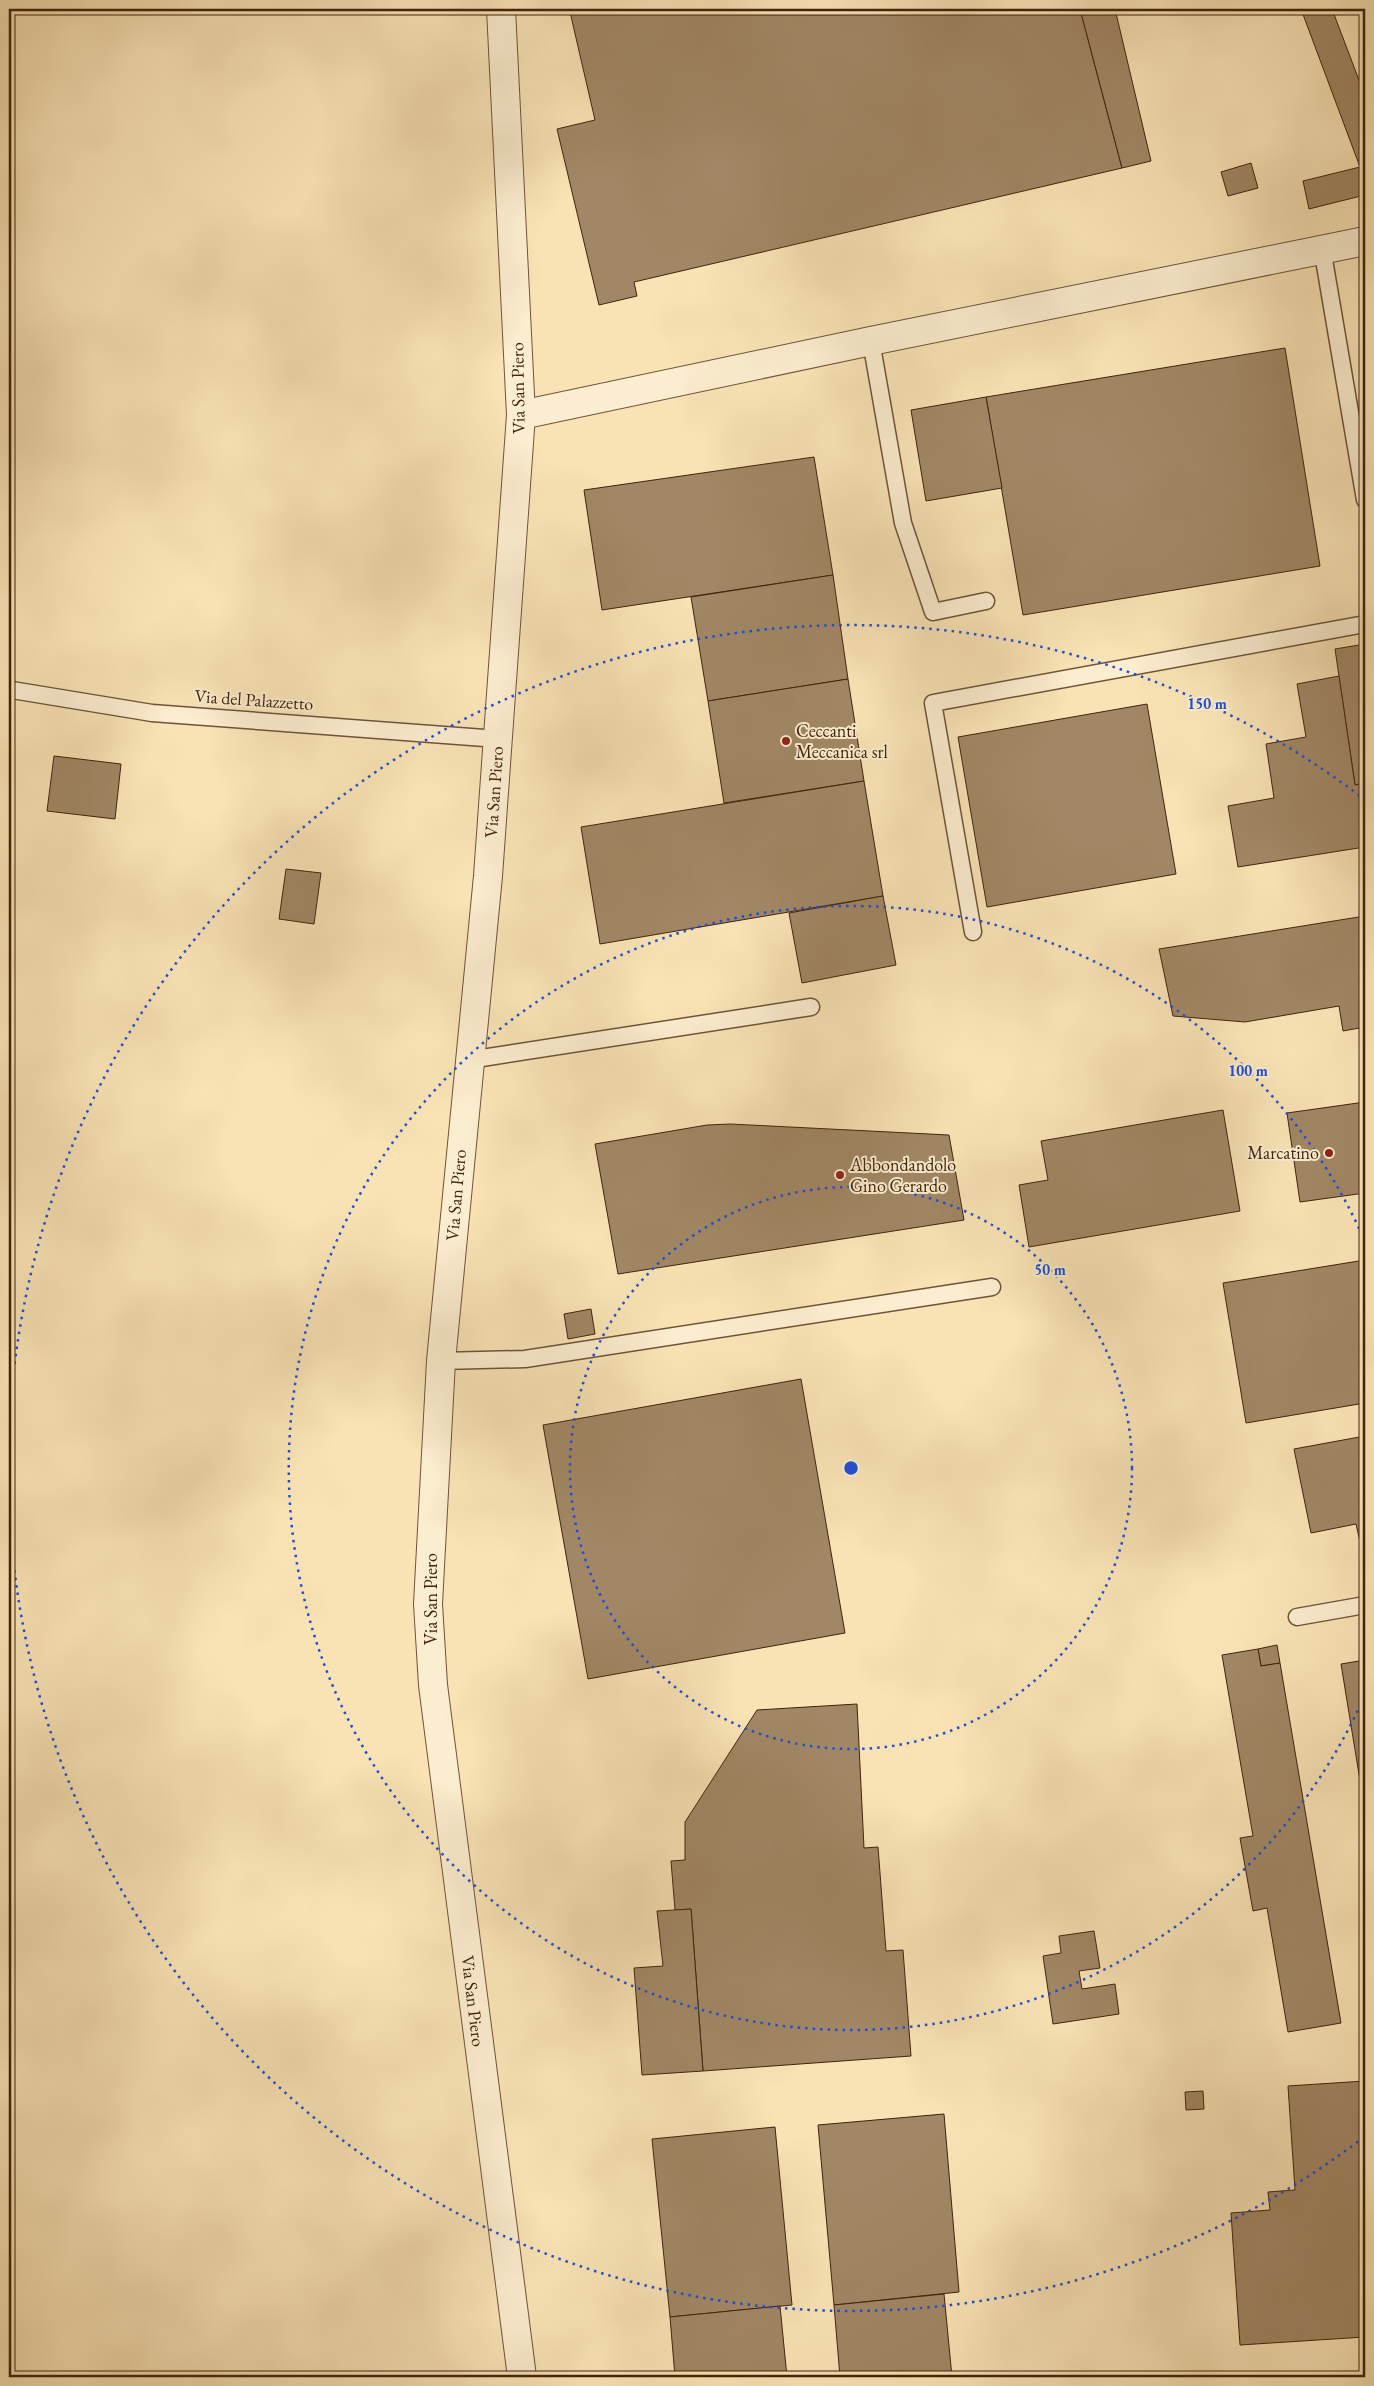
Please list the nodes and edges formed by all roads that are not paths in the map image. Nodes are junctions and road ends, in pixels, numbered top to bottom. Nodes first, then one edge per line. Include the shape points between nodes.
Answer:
1 (501, 9) edge
2 (1365, 241) edge
3 (1322, 248) junction
4 (872, 341) junction
5 (521, 415) junction
6 (1365, 500) edge
7 (986, 601) dead end
8 (1365, 624) edge
9 (9, 688) edge
10 (498, 739) junction
11 (973, 932) dead end
12 (811, 1007) dead end
13 (469, 1060) junction
14 (992, 1287) dead end
15 (441, 1361) junction
16 (1365, 1605) edge
17 (1297, 1618) dead end
18 (522, 2377) edge

1 - 5 street, Via San Piero
2 - 3 street
3 - 4 street
3 - 6 lane
4 - 5 street
4 - 7 lane via 903,523 933,612
5 - 10 street, Via San Piero
8 - 11 lane via 933,703
9 - 10 lane, Via del Palazzetto via 152,713
10 - 13 street, Via San Piero
12 - 13 lane
13 - 15 street, Via San Piero
14 - 15 lane via 525,1360
15 - 18 street, Via San Piero via 428,1604 433,1685
16 - 17 lane

